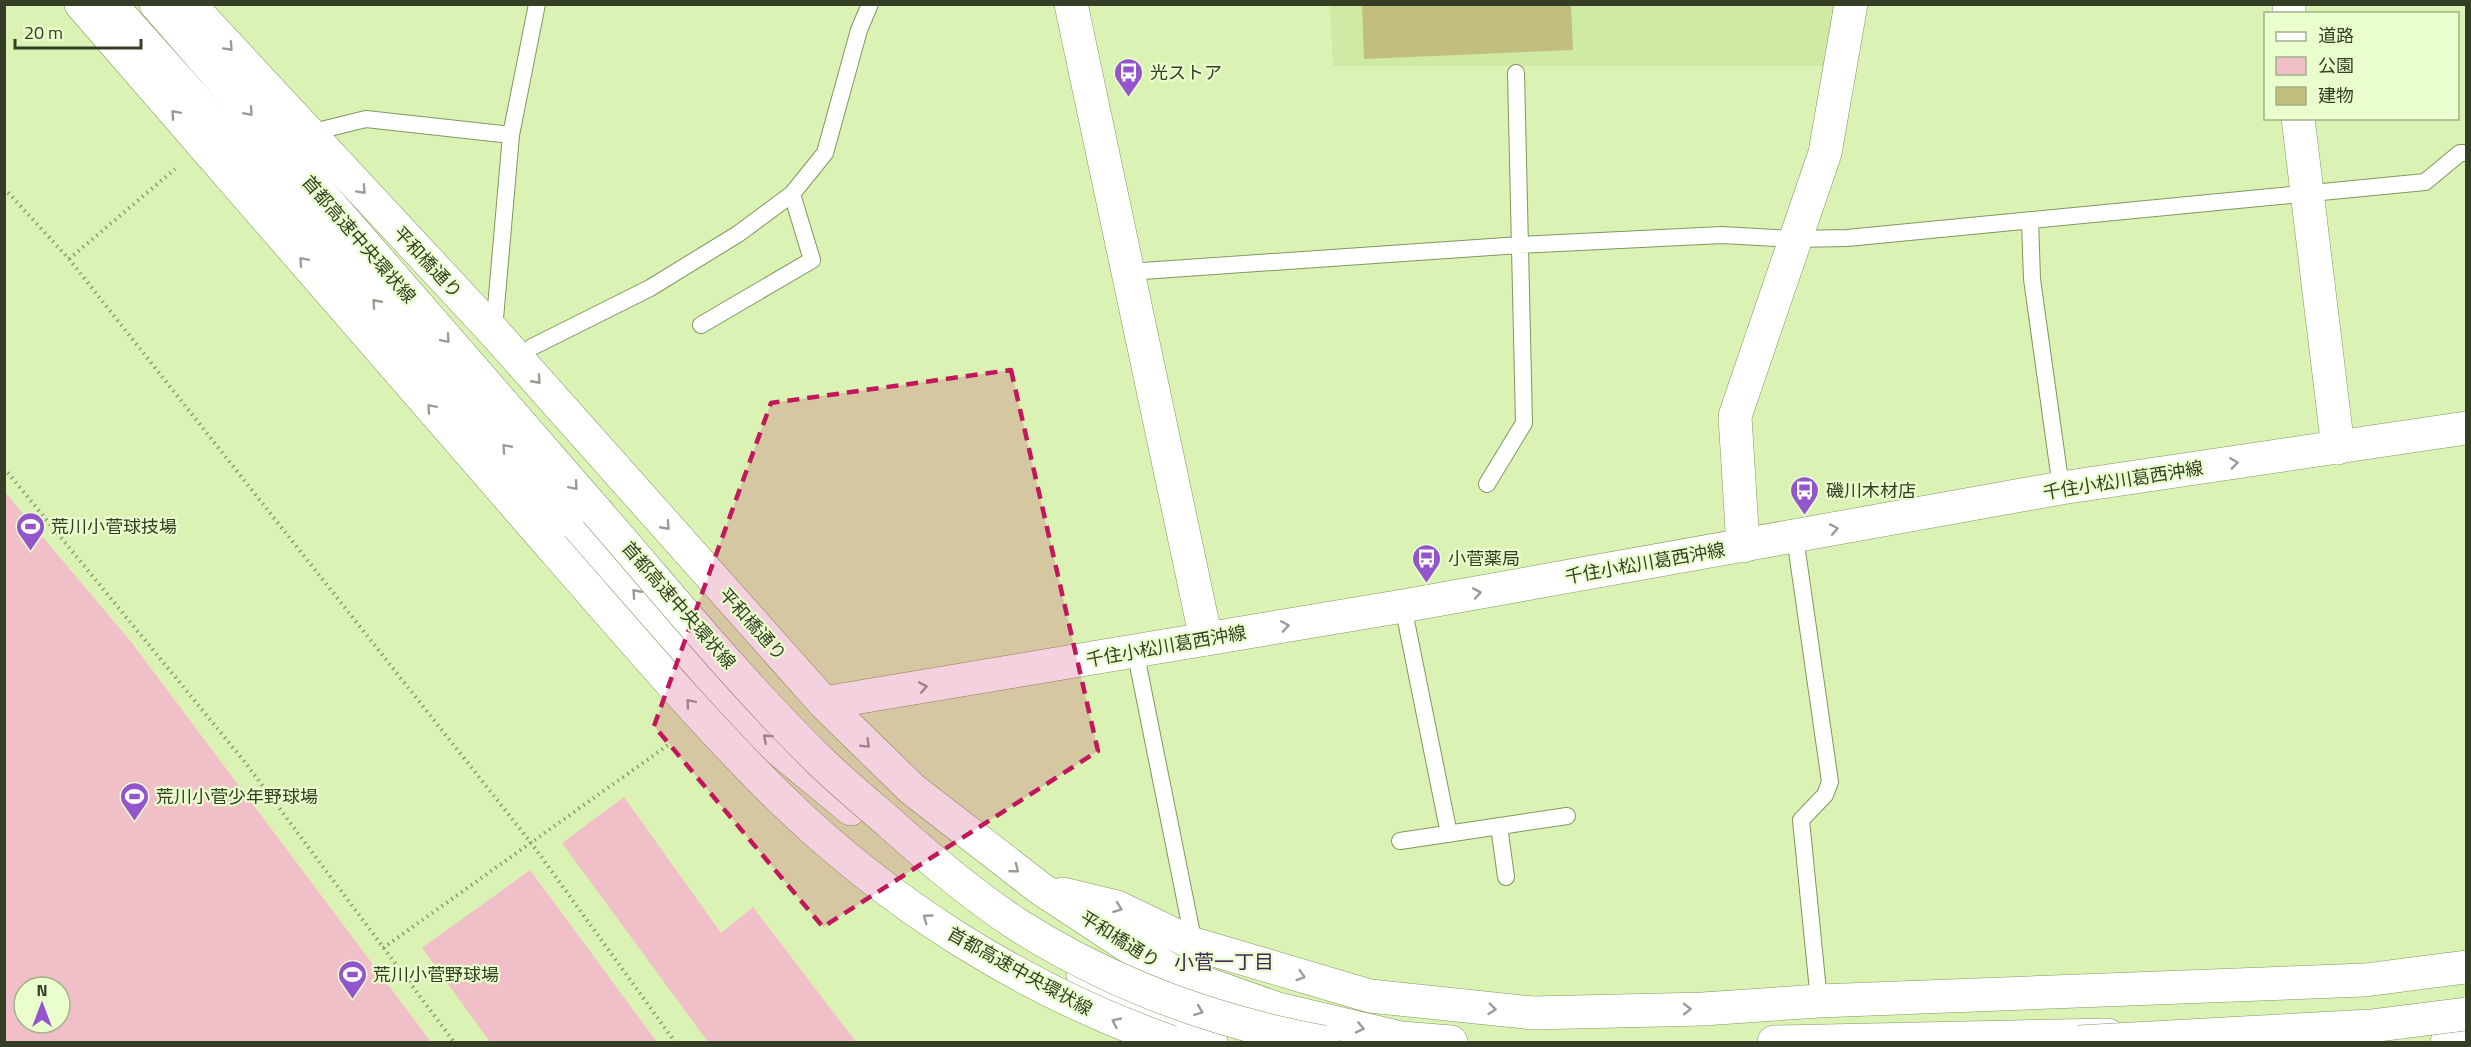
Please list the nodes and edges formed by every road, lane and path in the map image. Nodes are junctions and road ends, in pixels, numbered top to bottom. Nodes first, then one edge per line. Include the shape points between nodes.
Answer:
1 (81, 4) edge
2 (110, 4) edge
3 (156, 4) edge
4 (189, 4) edge
5 (537, 4) edge
6 (870, 4) edge
7 (1071, 4) edge
8 (1851, 4) edge
9 (1516, 73) dead end
10 (2298, 120) edge
11 (309, 133) junction
12 (511, 135) junction
13 (2466, 153) edge
14 (177, 167) dead end
15 (4, 188) edge
16 (2306, 192) junction
17 (792, 194) junction
18 (2030, 221) junction
19 (1793, 239) junction
20 (1520, 245) junction
21 (69, 259) junction
22 (1128, 273) junction
23 (701, 325) dead end
24 (494, 332) junction
25 (532, 347) dead end
26 (2466, 428) edge
27 (2338, 448) junction
28 (4, 468) edge
29 (1486, 484) dead end
30 (2061, 488) junction
31 (1795, 537) junction
32 (1743, 546) junction
33 (1403, 606) junction
34 (1206, 639) junction
35 (1135, 651) junction
36 (824, 703) junction
37 (671, 743) dead end
38 (1567, 816) dead end
39 (1499, 826) junction
40 (1449, 834) junction
41 (1400, 841) dead end
42 (532, 844) junction
43 (1506, 877) dead end
44 (1041, 889) junction
45 (1194, 944) junction
46 (383, 948) junction
47 (2466, 967) edge
48 (1176, 973) junction
49 (1819, 1001) junction
50 (2466, 1014) edge
51 (2466, 1026) edge
52 (1160, 1035) edge
53 (2466, 1039) edge
54 (454, 1042) edge
55 (675, 1042) edge
56 (1211, 1042) edge
57 (1323, 1042) edge
58 (1451, 1042) edge
59 (1774, 1042) edge
60 (2078, 1042) edge
61 (2447, 1042) edge

52 -> 1 main road, 首都高速中央環状線, bridge via 1126,1026 1050,992 937,926 872,877 780,797 706,722
52 -> 2 main road via 952,893 765,738
3 -> 57 main road, 首都高速中央環状線, bridge via 681,609 830,771 963,886 1018,925 1075,957 1139,988 1218,1018
4 -> 11 main road, 平和橋通り
5 - 12 lane
6 - 17 lane via 859,30 825,153
7 - 22 main road
8 - 19 main road via 1825,153
9 - 20 lane
10 - 16 main road
11 - 12 lane via 366,119
11 -> 24 main road, 平和橋通り
12 - 24 lane
13 - 16 lane via 2460,153 2425,182
14 - 21 path
15 - 21 path
16 - 18 lane
16 - 27 main road
17 - 23 lane via 812,260
17 - 25 lane via 738,234 650,288
18 - 19 lane via 1847,238
18 - 30 lane via 2032,279
19 - 20 lane via 1722,235
19 - 32 main road via 1735,416
20 - 22 lane
20 - 29 lane via 1524,423
21 - 42 path
22 - 34 main road
24 -> 36 main road, 平和橋通り
26 - 27 main road, 千住小松川葛西沖線
30 -> 27 main road, 千住小松川葛西沖線
28 - 46 path via 244,761
31 -> 30 main road, 千住小松川葛西沖線
31 - 32 main road, 千住小松川葛西沖線
31 - 49 lane via 1830,782 1825,795 1802,820
33 -> 32 main road, 千住小松川葛西沖線
34 -> 33 main road, 千住小松川葛西沖線
33 - 40 lane
34 - 35 main road, 千住小松川葛西沖線
36 -> 35 main road, 千住小松川葛西沖線
35 - 45 lane
36 -> 44 main road, 平和橋通り via 912,789
37 - 42 path
38 - 39 lane
39 - 40 lane
39 - 43 lane
40 - 41 lane
42 - 46 path
42 - 55 path
44 -> 45 main road via 1117,907
44 - 48 main road, 平和橋通り
45 -> 49 main road via 1370,996 1533,1013 1703,1009
46 - 54 path
47 - 49 main road via 2365,980
48 - 52 main road
48 -> 58 main road, 平和橋通り via 1278,1009 1401,1038
50 - 60 main road, bridge via 2371,1026
51 - 59 main road
52 - 56 main road
53 - 61 main road

